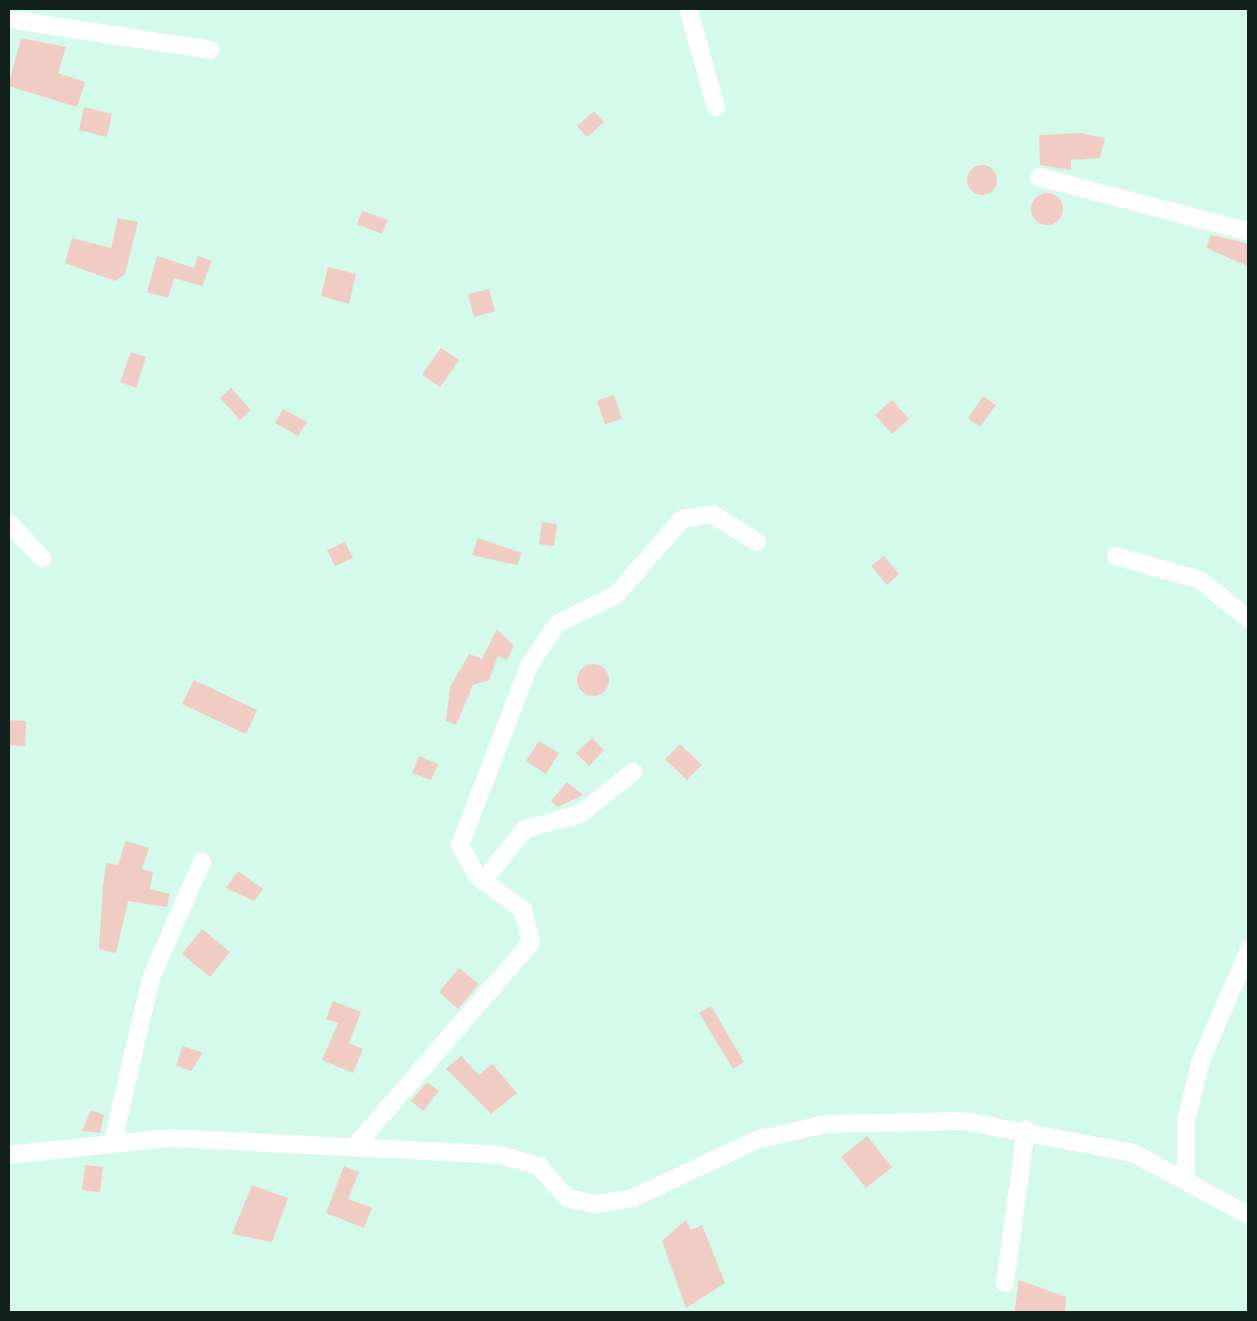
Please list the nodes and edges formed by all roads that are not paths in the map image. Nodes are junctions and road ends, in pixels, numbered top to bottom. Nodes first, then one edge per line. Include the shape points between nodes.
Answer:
1 (688, 8) edge
2 (8, 20) edge
3 (210, 50) dead end
4 (716, 107) dead end
5 (1039, 177) dead end
6 (1250, 232) edge
7 (8, 522) edge
8 (757, 542) dead end
9 (1116, 556) dead end
10 (42, 558) dead end
11 (1250, 620) edge
12 (633, 772) dead end
13 (202, 862) dead end
14 (483, 881) junction
15 (1250, 948) edge
16 (1026, 1130) junction
17 (113, 1140) junction
18 (356, 1145) junction
19 (8, 1155) edge
20 (1186, 1180) junction
21 (1250, 1216) edge
22 (1005, 1284) dead end

1 - 4 street
2 - 3 street
5 - 6 street
7 - 10 street
8 - 14 street via 698,511 616,595 558,624 516,688 464,827 467,864
9 - 11 street via 1200,580
12 - 14 street via 580,814 525,829
13 - 17 street via 151,978
14 - 18 street via 523,910 531,942
15 - 20 street via 1201,1060 1186,1122
16 - 18 street via 827,1124 756,1140 633,1198 596,1204 567,1198 524,1159
16 - 20 street via 1133,1153
16 - 22 street
17 - 18 street
17 - 19 street
20 - 21 street

